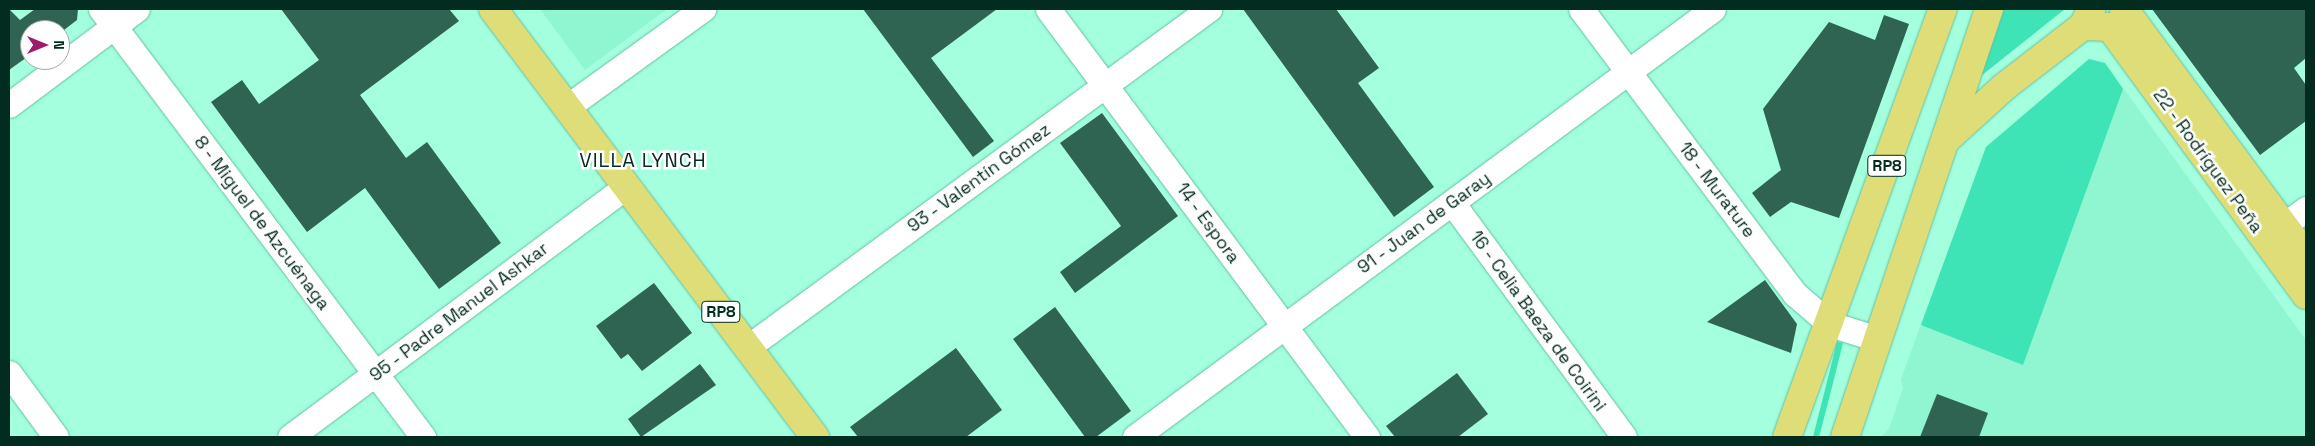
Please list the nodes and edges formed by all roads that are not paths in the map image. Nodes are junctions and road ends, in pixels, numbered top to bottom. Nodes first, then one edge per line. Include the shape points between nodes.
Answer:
1 (138, 9) edge
2 (493, 9) edge
3 (704, 9) edge
4 (1048, 9) edge
5 (1209, 9) edge
6 (1581, 9) edge
7 (1713, 9) edge
8 (1943, 9) edge
9 (1978, 9) edge
10 (1989, 9) edge
11 (107, 18) edge
12 (2102, 18) edge
13 (1629, 71) junction
14 (1106, 85) junction
15 (9, 105) edge
16 (567, 106) junction
17 (1945, 142) junction
18 (627, 186) junction
19 (1452, 204) junction
20 (2306, 209) edge
21 (2284, 225) junction
22 (2306, 256) edge
23 (2306, 295) edge
24 (1283, 324) junction
25 (1830, 324) junction
26 (1878, 339) junction
27 (748, 347) junction
28 (9, 374) edge
29 (376, 374) junction
30 (56, 437) edge
31 (290, 437) edge
32 (423, 437) edge
33 (815, 437) edge
34 (1135, 437) edge
35 (1367, 437) edge
36 (1624, 437) edge
37 (1787, 437) edge
38 (1845, 437) edge

1 - 11 street
2 - 16 main road, RP8
3 - 16 street
4 - 14 street, 14 - Espora
5 - 14 street, 93 - Valentín Gómez
6 - 13 street, 18 - Murature
7 - 13 street, 91 - Juan de Garay
8 - 25 main road, RP8
9 - 17 main road
10 - 17 main road, RP8
11 - 15 street
11 - 29 street, 8 - Miguel de Azcuénaga
12 - 17 main road via 2004,87
12 - 21 main road, 22 - Rodríguez Peña
12 - 23 main road, 22 - Rodríguez Peña
13 - 19 street, 91 - Juan de Garay
13 - 25 street, 18 - Murature via 1795,294
14 - 24 street, 14 - Espora
14 - 27 street, 93 - Valentín Gómez
16 - 18 main road, RP8
17 - 26 main road, RP8
18 - 27 main road, RP8
18 - 29 street, 95 - Padre Manuel Ashkar
19 - 24 street, 91 - Juan de Garay
19 - 36 street, 16 - Celia Baeza de Coirini
20 - 21 street
21 - 22 main road, 22 - Rodríguez Peña
24 - 34 street, 91 - Juan de Garay
24 - 35 street, 14 - Espora
25 - 26 street, 18 - Murature
25 - 37 main road, RP8
26 - 38 main road, RP8
27 - 33 main road, RP8
28 - 30 street
29 - 31 street, 95 - Padre Manuel Ashkar
29 - 32 street, 8 - Miguel de Azcuénaga

